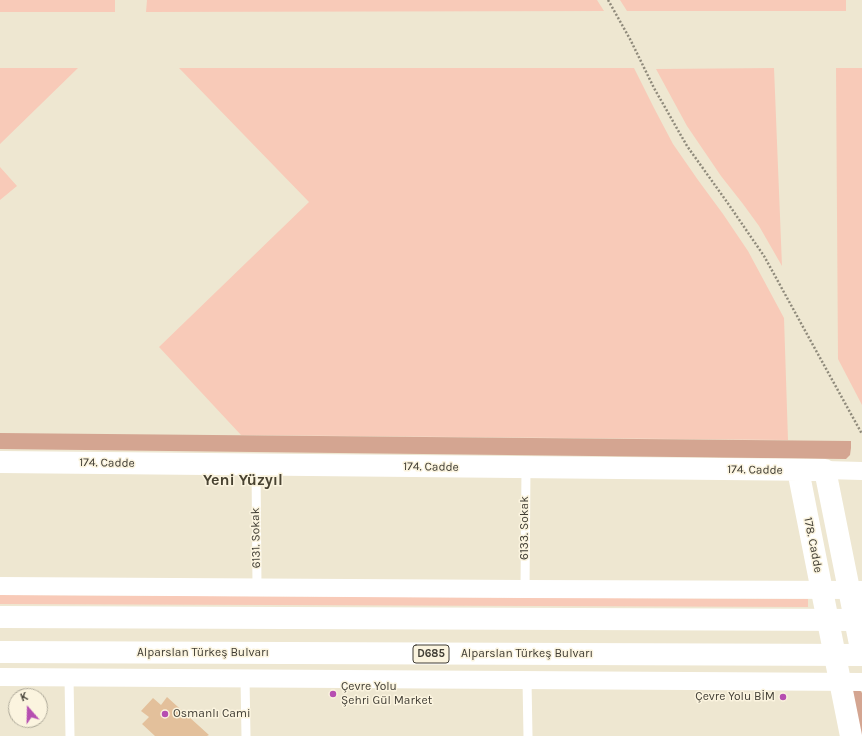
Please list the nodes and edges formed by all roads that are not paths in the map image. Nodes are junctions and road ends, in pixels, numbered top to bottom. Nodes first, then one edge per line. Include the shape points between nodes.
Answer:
1 (0, 462) edge
2 (256, 465) junction
3 (526, 468) junction
4 (798, 470) junction
5 (825, 470) junction
6 (862, 471) edge
7 (0, 586) edge
8 (257, 587) junction
9 (525, 589) junction
10 (855, 590) edge
11 (822, 591) junction
12 (0, 617) edge
13 (828, 620) junction
14 (858, 620) edge
15 (0, 652) edge
16 (862, 654) edge
17 (835, 655) junction
18 (0, 677) edge
19 (69, 677) junction
20 (245, 678) junction
21 (527, 680) junction
22 (840, 682) junction
23 (862, 682) edge
24 (70, 736) edge
25 (246, 736) edge
26 (528, 736) edge
27 (851, 736) edge

1 - 2 main road, 174. Cadde
2 - 3 main road, 174. Cadde
2 - 8 lane, 6131. Sokak
3 - 4 main road, 174. Cadde
3 - 9 lane, 6133. Sokak
4 - 5 main road, 174. Cadde
4 - 11 main road, 178. Cadde
5 - 6 street, 174. Cadde
5 - 10 main road
7 - 8 street
8 - 9 street
9 - 11 street
10 - 11 street
10 - 14 main road
11 - 13 main road, 178. Cadde
12 - 13 main road
13 - 14 main road
13 - 17 main road, 178. Cadde
14 - 16 main road
15 - 17 main road, Alparslan Türkeş Bulvarı / D685
16 - 17 main road, Alparslan Türkeş Bulvarı / D685
17 - 22 main road, 178. Cadde
18 - 19 street
19 - 20 street
19 - 24 lane
20 - 21 street
20 - 25 lane
21 - 22 street
21 - 26 lane
22 - 23 street
22 - 27 main road, 178. Cadde

